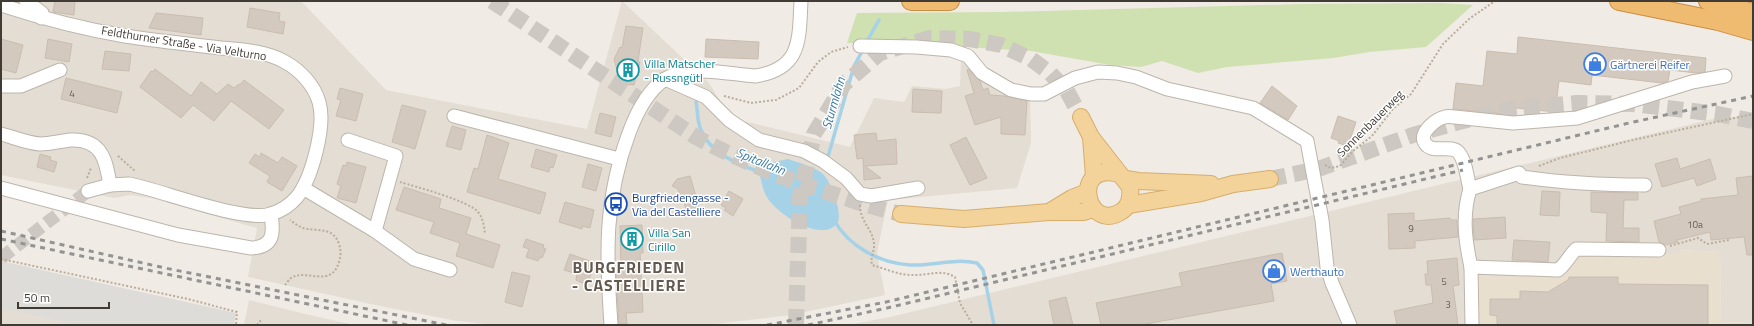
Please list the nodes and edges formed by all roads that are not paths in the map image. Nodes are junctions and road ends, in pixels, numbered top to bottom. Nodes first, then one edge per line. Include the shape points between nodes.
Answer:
1 (26, 1) edge
2 (801, 1) edge
3 (911, 1) edge
4 (950, 1) edge
5 (1619, 1) edge
6 (1708, 1) edge
7 (1, 5) edge
8 (1753, 13) edge
9 (41, 18) junction
10 (1753, 31) edge
11 (868, 46) dead end
12 (60, 70) dead end
13 (1725, 76) dead end
14 (665, 79) junction
15 (1, 86) edge
16 (454, 116) dead end
17 (1081, 117) tunnel mouth
18 (1, 134) edge
19 (1091, 137) junction
20 (348, 140) dead end
21 (619, 159) junction
22 (1122, 176) junction
23 (1270, 179) tunnel mouth
24 (1091, 184) junction
25 (1233, 184) junction
26 (110, 185) junction
27 (1645, 185) dead end
28 (1, 188) edge
29 (303, 188) junction
30 (918, 188) dead end
31 (1470, 189) junction
32 (88, 191) tunnel mouth
33 (1128, 205) junction
34 (1093, 209) junction
35 (277, 211) junction
36 (1049, 212) junction
37 (901, 214) tunnel mouth
38 (375, 231) junction
39 (1659, 250) road end
40 (1471, 266) junction
41 (450, 270) dead end
42 (611, 325) edge
43 (1350, 325) edge
44 (1472, 325) edge

1 - 9 street via 42,13
2 - 14 street via 799,41 792,57 782,66 755,76 699,71 681,73
3 - 4 highway
5 - 10 highway via 1718,20
6 - 8 highway
7 - 9 street, Feldthurner Straße - Via Velturno
9 - 29 street, Feldthurner Straße - Via Velturno via 125,36 258,53 272,56 294,67 314,91 321,114 317,147
11 - 43 street via 951,50 968,56 982,73 1012,90 1031,94 1044,94 1075,78 1098,72 1117,73 1167,89 1253,108 1308,141 1322,220 1327,267
12 - 15 street via 21,86
13 - 31 street via 1692,82 1577,118 1513,123 1446,117 1428,128 1423,135 1424,142 1434,149 1457,151 1462,158
14 - 21 street via 650,94 634,118
14 - 30 street via 706,97 730,120 759,140 804,151 827,163 846,178 860,194 872,196
16 - 21 street
17 - 19 main road
18 - 26 street via 39,144 82,140 94,145 107,163
19 - 22 main road
19 - 24 main road
20 - 38 street via 396,156
21 - 42 street via 608,228 606,263
22 - 24 main road via 1110,171 1102,173
22 - 25 main road via 1138,181
22 - 33 main road via 1131,191
23 - 25 main road
24 - 34 main road via 1088,201
24 - 36 main road
25 - 33 main road via 1201,193
26 - 32 street
26 - 35 street via 129,184 146,187 250,216
27 - 31 street via 1562,182 1522,177 1519,173
28 - 35 street via 178,235 251,248 260,248 268,243
29 - 35 street, Feldthurner Straße - Via Velturno via 297,197
29 - 38 street
31 - 40 street via 1467,198 1465,240
33 - 34 main road via 1116,215 1108,216
34 - 36 main road via 1084,212
36 - 37 main road via 964,219
38 - 41 street via 414,259
39 - 40 street via 1576,249 1566,264 1558,270
40 - 44 street

